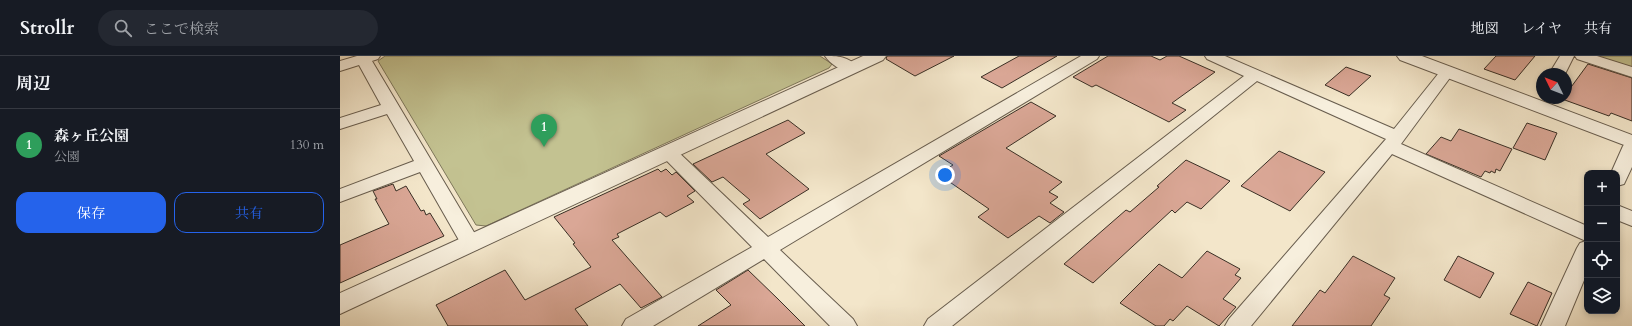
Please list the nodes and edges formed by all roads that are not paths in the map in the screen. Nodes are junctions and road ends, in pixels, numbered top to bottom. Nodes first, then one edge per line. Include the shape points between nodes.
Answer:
1 (832, 56) edge
2 (877, 56) edge
3 (1092, 56) edge
4 (1212, 56) edge
5 (1406, 56) edge
6 (1567, 56) edge
7 (1582, 56) edge
8 (368, 58) edge
9 (340, 66) edge
10 (850, 68) junction
11 (1560, 68) edge
12 (1447, 72) junction
13 (1632, 72) edge
14 (1255, 75) junction
15 (1536, 100) edge
16 (1546, 104) edge
17 (391, 107) junction
18 (340, 124) edge
19 (1393, 141) junction
20 (1632, 142) edge
21 (1632, 146) edge
22 (668, 152) junction
23 (424, 164) junction
24 (1620, 173) edge
25 (340, 196) edge
26 (1620, 213) edge
27 (1632, 219) edge
28 (1584, 233) edge
29 (471, 244) junction
30 (766, 249) junction
31 (1584, 255) edge
32 (340, 304) edge
33 (634, 326) edge
34 (845, 326) edge
35 (936, 326) edge
36 (1237, 326) edge
37 (1553, 326) edge

1 - 10 street
2 - 10 street
3 - 30 street
4 - 14 street
5 - 12 street
6 - 11 street
7 - 13 street
8 - 9 street
8 - 17 street
10 - 22 street
12 - 15 street
12 - 19 street
14 - 19 street
14 - 35 street
16 - 20 street
17 - 18 street
17 - 23 street
19 - 28 street
19 - 36 street
21 - 24 street
22 - 29 street
22 - 30 street
23 - 25 street
23 - 29 street
26 - 27 street
29 - 32 street
30 - 33 street
30 - 34 street
31 - 37 street

